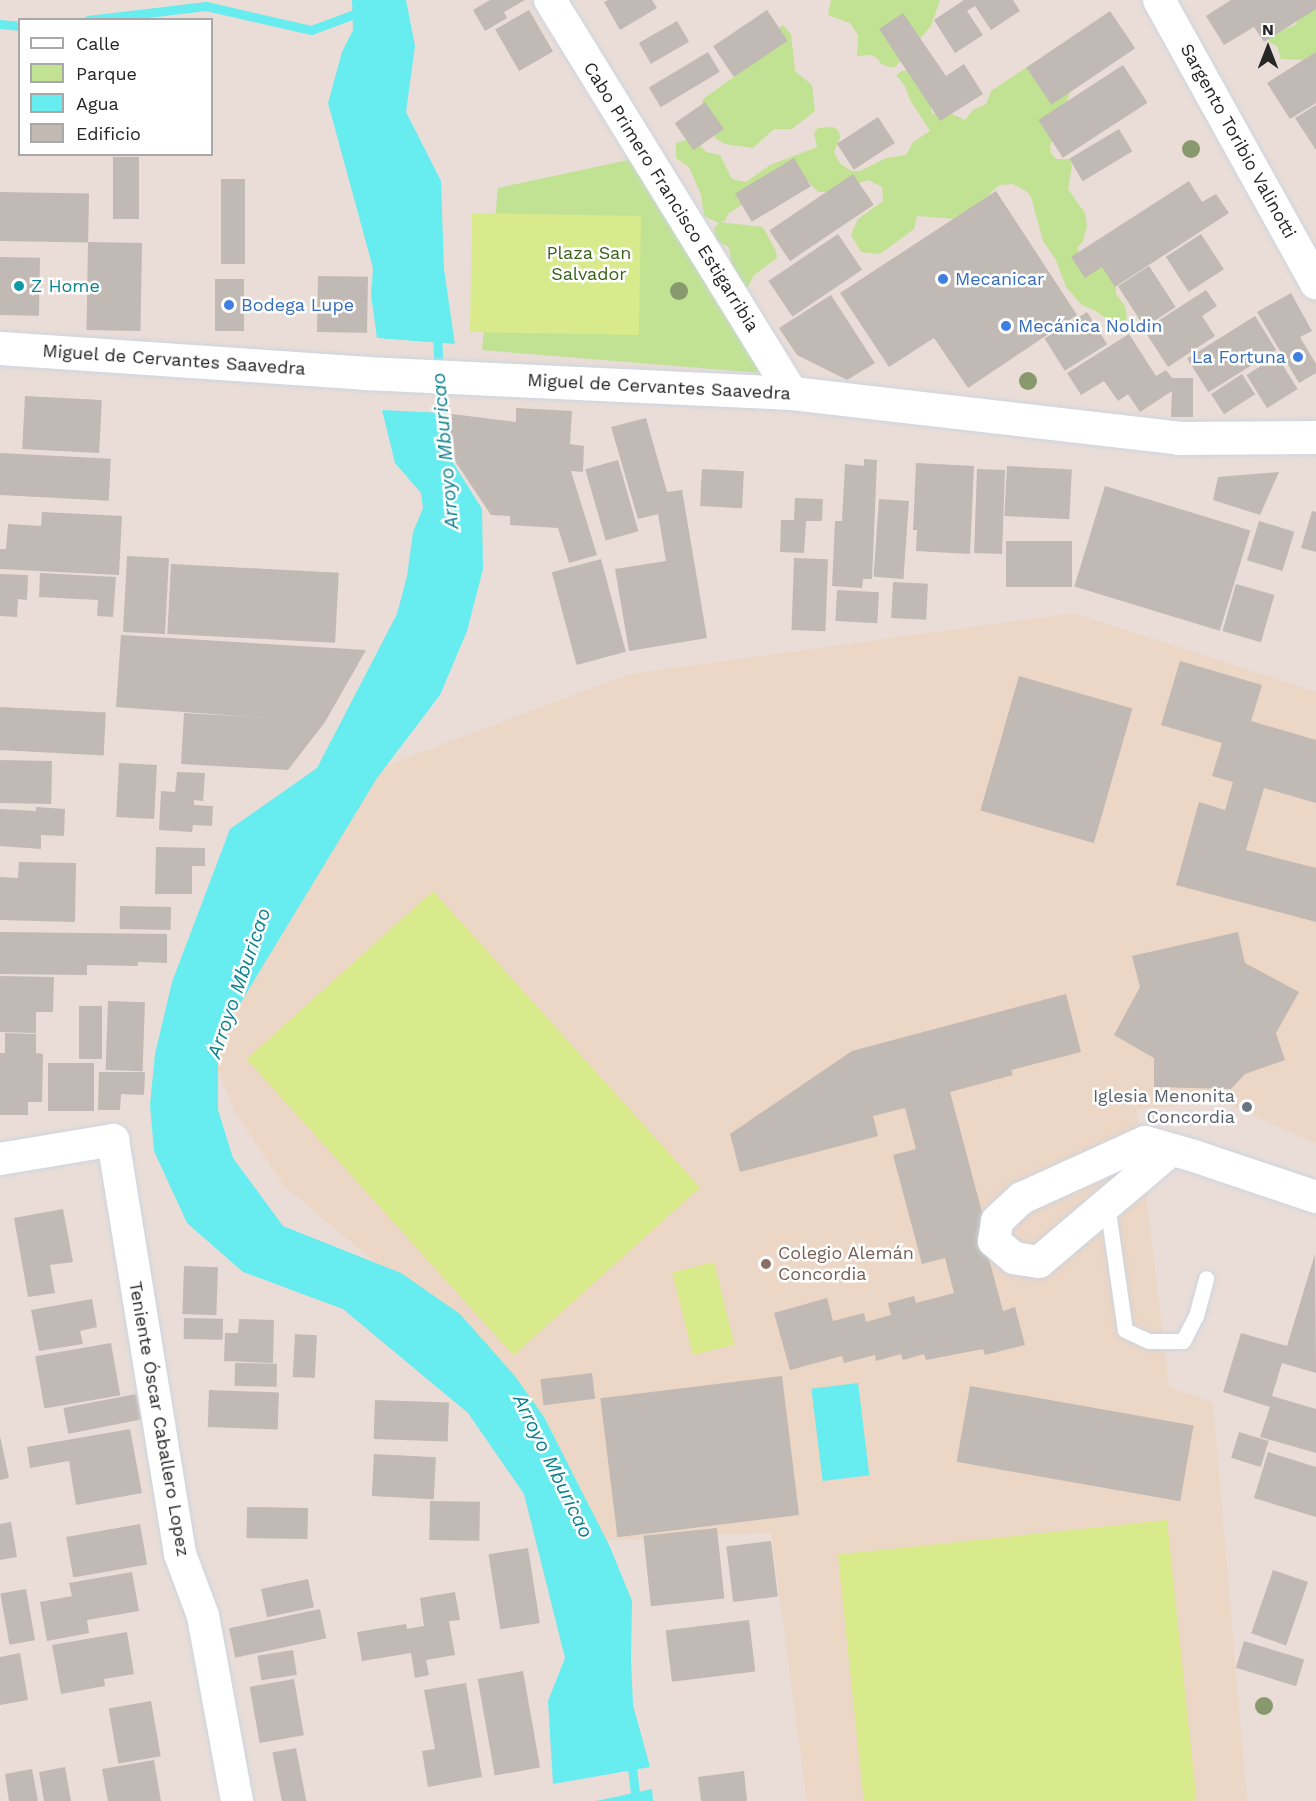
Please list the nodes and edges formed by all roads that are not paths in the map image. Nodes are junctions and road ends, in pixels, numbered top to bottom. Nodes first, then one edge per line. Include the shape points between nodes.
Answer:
1 (550, 0) edge
2 (1159, 0) edge
3 (1316, 282) edge
4 (0, 348) edge
5 (792, 393) junction
6 (1316, 437) edge
7 (1171, 1150) junction
8 (0, 1159) edge
9 (1316, 1197) edge
10 (1107, 1204) junction
11 (1206, 1278) dead end
12 (237, 1801) edge

1 - 5 street, Cabo Primero Francisco Estigarribia
2 - 3 street, Sargento Toribio Valinotti
4 - 5 street, Miguel de Cervantes Saavedra via 366,373
5 - 6 street, Miguel de Cervantes Saavedra via 1178,438
7 - 9 street
7 - 10 street
7 - 10 street via 1145,1142 1022,1198 997,1221 994,1241 1014,1258 1039,1262
8 - 12 street, Teniente Óscar Caballero Lopez via 113,1140 180,1554 204,1616
10 - 11 lane via 1125,1330 1149,1341 1183,1341 1196,1316

